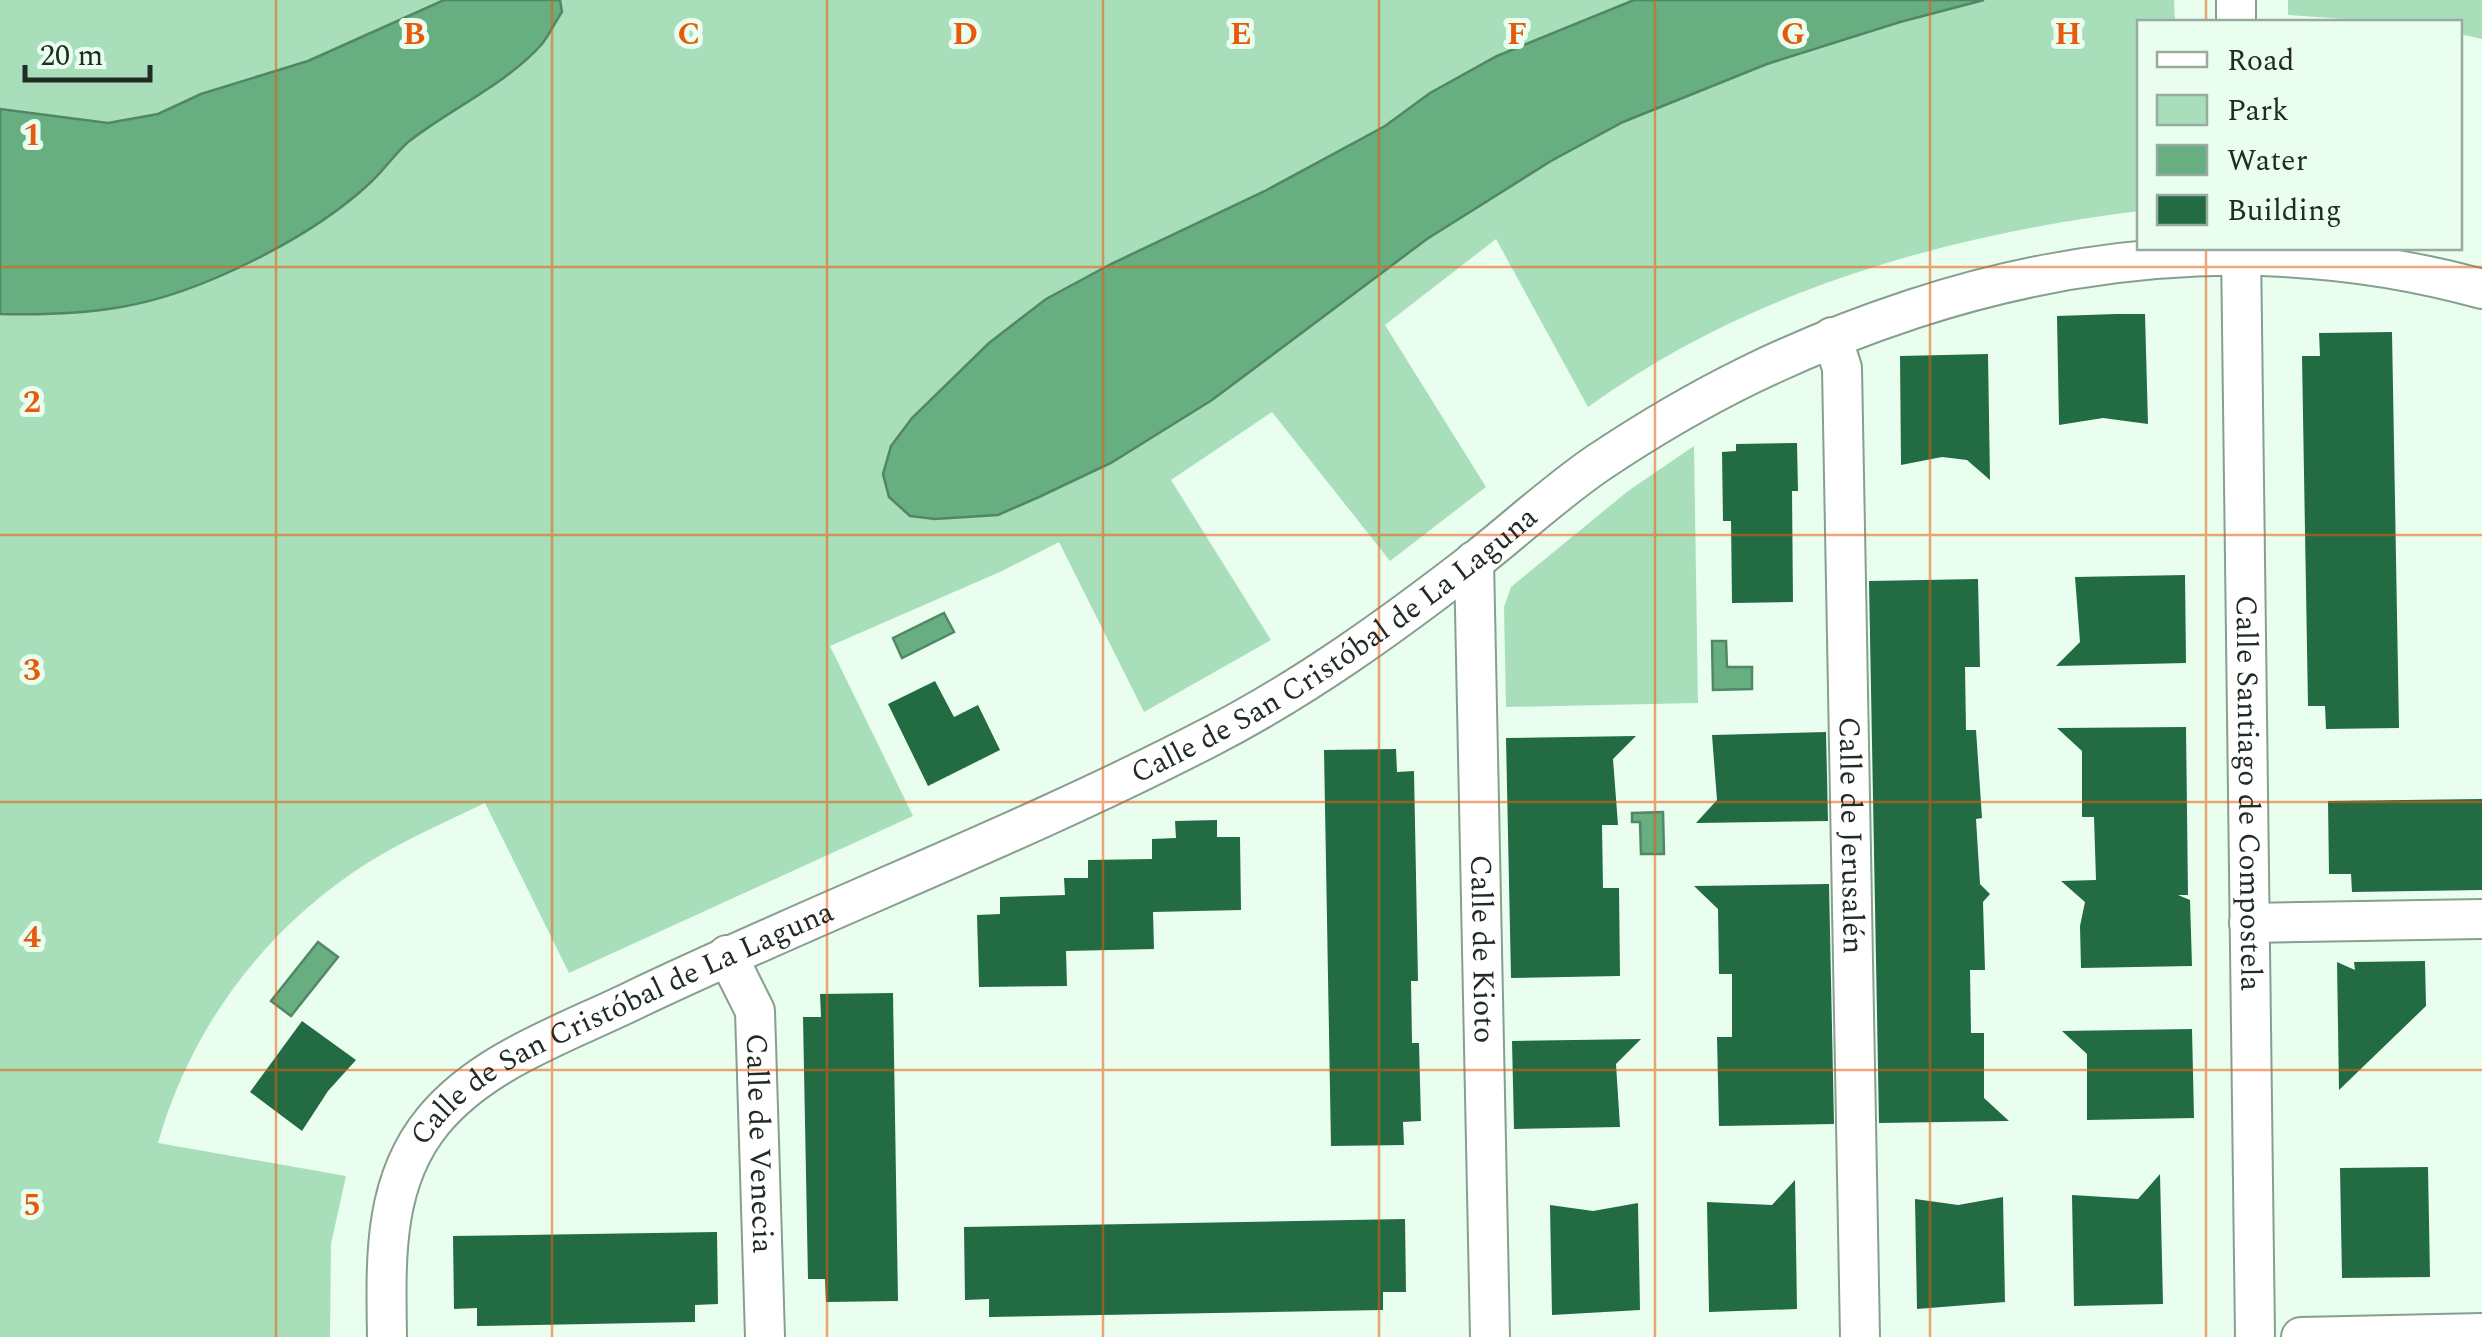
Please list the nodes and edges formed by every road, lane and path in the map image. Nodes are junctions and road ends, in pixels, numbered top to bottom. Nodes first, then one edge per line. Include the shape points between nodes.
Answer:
1 (2242, 250) edge
2 (2482, 290) edge
3 (1832, 337) junction
4 (1474, 562) junction
5 (2482, 919) edge
6 (2249, 923) junction
7 (728, 956) junction
8 (2482, 1333) edge
9 (387, 1337) edge
10 (765, 1337) edge
11 (1490, 1337) edge
12 (1860, 1337) edge
13 (2255, 1337) edge
14 (2302, 1337) edge

1 - 2 street, Calle de San Cristóbal de La Laguna via 2416,271
1 - 3 street, Calle de San Cristóbal de La Laguna via 2008,284
1 - 6 street, Calle Santiago de Compostela
3 - 4 street, Calle de San Cristóbal de La Laguna via 1710,394 1594,466
3 - 12 street, Calle de Jerusalén via 1842,368
4 - 7 street, Calle de San Cristóbal de La Laguna via 1308,679 1207,738
4 - 11 street, Calle de Kioto
5 - 6 street
6 - 13 street, Calle Santiago de Compostela
7 - 9 street, Calle de San Cristóbal de La Laguna via 494,1068 432,1122 391,1208
7 - 10 street, Calle de Venecia via 756,1011
8 - 14 street

